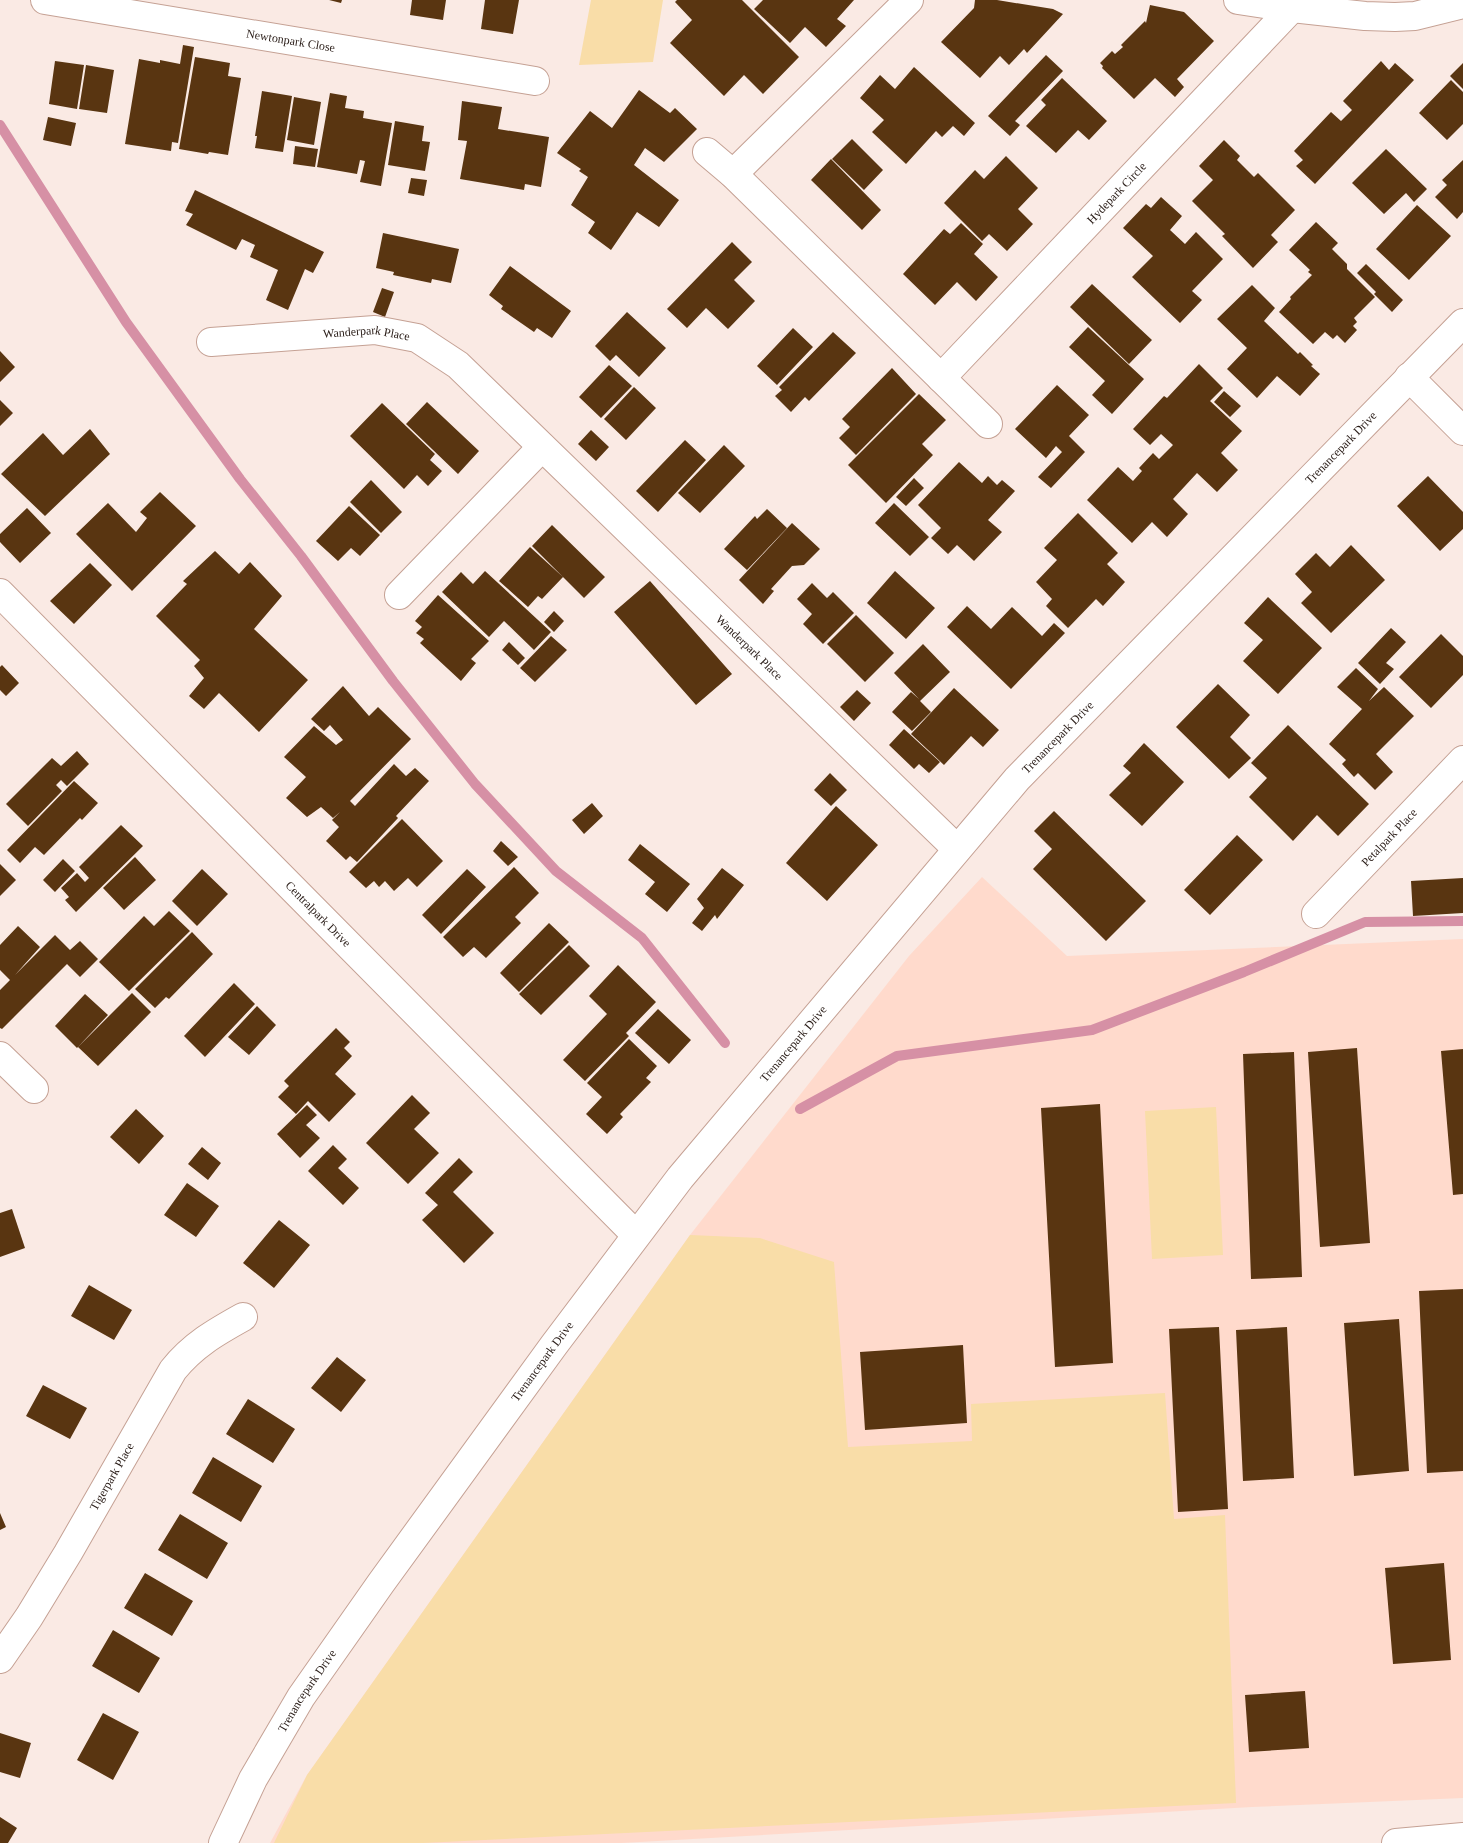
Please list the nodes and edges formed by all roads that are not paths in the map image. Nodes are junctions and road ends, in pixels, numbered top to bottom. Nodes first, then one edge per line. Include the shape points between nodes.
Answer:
1 (44, 0) edge
2 (909, 0) edge
3 (1238, 0) edge
4 (1463, 4) edge
5 (1292, 8) junction
6 (535, 80) dead end
7 (707, 152) dead end
8 (733, 174) junction
9 (1463, 323) edge
10 (210, 342) dead end
11 (1409, 377) junction
12 (941, 378) junction
13 (988, 424) dead end
14 (1463, 431) edge
15 (542, 446) junction
16 (0, 593) edge
17 (399, 595) dead end
18 (1463, 760) edge
19 (957, 849) junction
20 (1316, 914) dead end
21 (0, 1056) edge
22 (34, 1089) dead end
23 (636, 1235) junction
24 (243, 1316) dead end
25 (0, 1659) edge
26 (1463, 1837) edge
27 (223, 1843) edge
28 (1396, 1843) edge

1 - 6 street, Newtonpark Close
2 - 8 street
3 - 5 street
4 - 5 street via 1415,16 1395,17
5 - 12 street, Hydepark Circle
7 - 8 street
8 - 12 street
9 - 11 street, Trenancepark Drive
10 - 15 street, Wanderpark Place via 375,330 417,338 458,365
11 - 14 street
11 - 19 street, Trenancepark Drive via 1017,779
12 - 13 street
15 - 17 street
15 - 19 street, Wanderpark Place
16 - 23 street, Centralpark Drive
18 - 20 street, Petalpark Place
19 - 23 street, Trenancepark Drive via 680,1178
21 - 22 street
23 - 27 street, Trenancepark Drive via 301,1697 253,1779
24 - 25 street, Tigerpark Place via 187,1353 173,1370 68,1553
26 - 28 street

